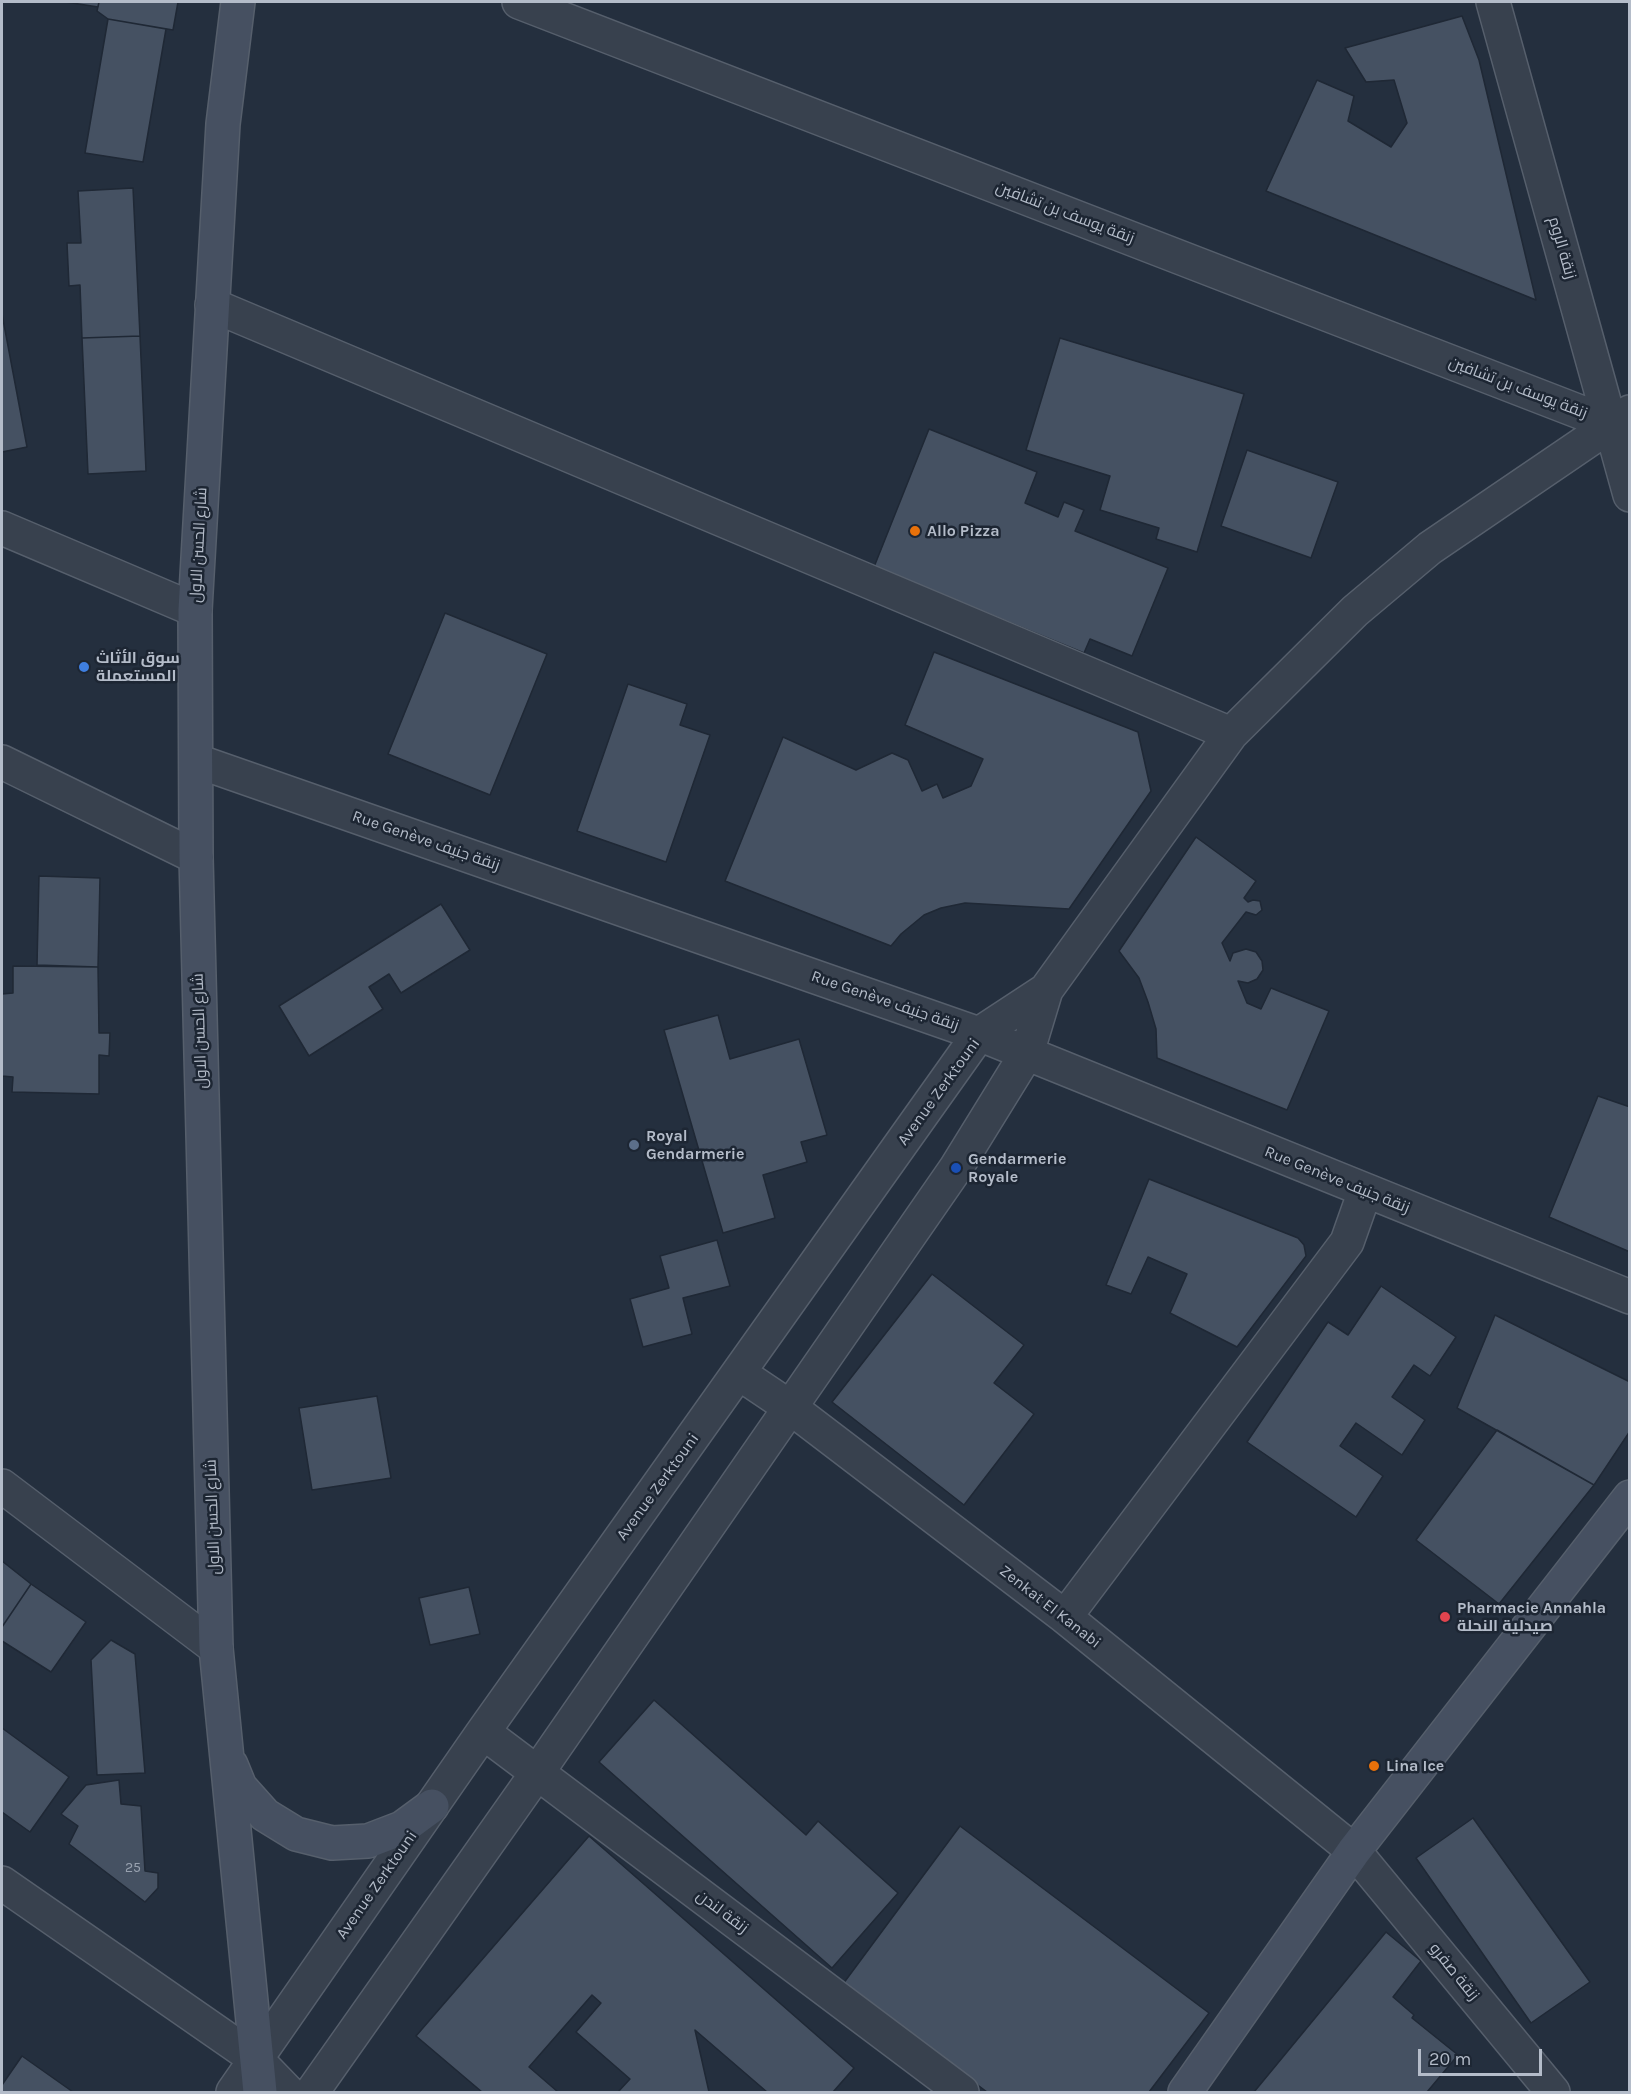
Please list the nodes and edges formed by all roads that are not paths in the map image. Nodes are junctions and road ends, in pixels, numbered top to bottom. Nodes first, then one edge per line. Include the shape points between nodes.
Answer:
1 (238, 2) edge
2 (519, 2) edge
3 (1493, 2) edge
4 (212, 305) junction
5 (1620, 418) edge
6 (1629, 495) edge
7 (2, 528) edge
8 (195, 610) junction
9 (1231, 734) junction
10 (197, 761) junction
11 (2, 762) edge
12 (195, 858) junction
13 (1046, 990) junction
14 (980, 1034) junction
15 (1027, 1053) junction
16 (1365, 1191) junction
17 (1629, 1297) edge
18 (740, 1372) junction
19 (791, 1408) junction
20 (2, 1486) edge
21 (1629, 1497) edge
22 (1065, 1617) junction
23 (216, 1648) junction
24 (483, 1732) junction
25 (226, 1753) junction
26 (537, 1773) junction
27 (432, 1806) junction
28 (1354, 1851) junction
29 (2, 1883) edge
30 (257, 2060) junction
31 (233, 2092) edge
32 (260, 2092) edge
33 (288, 2092) edge
34 (312, 2092) edge
35 (962, 2092) edge
36 (1185, 2092) edge
37 (1553, 2092) edge

1 - 4 street, شارع الحسن الاول via 223,124
2 - 5 street, زنقة يوسف بن تشافين
3 - 5 street, زنقة الروم
4 - 8 street, شارع الحسن الاول
4 - 9 street
5 - 6 street, زنقة الروم
5 - 9 street via 1430,548 1355,611
7 - 8 street
8 - 10 street, شارع الحسن الاول
9 - 13 street
10 - 12 street, شارع الحسن الاول
10 - 14 street, Rue Genève زنقة جنيف
11 - 12 street
12 - 23 street, شارع الحسن الاول
13 - 14 street, Avenue Zerktouni
13 - 15 street
14 - 15 street, Rue Genève زنقة جنيف
14 - 18 street, Avenue Zerktouni
15 - 16 street, Rue Genève زنقة جنيف
15 - 19 street via 956,1168
16 - 17 street, Rue Genève زنقة جنيف
16 - 22 street via 1347,1242
18 - 19 street, Zenkat El Kanabi
18 - 24 street, Avenue Zerktouni
19 - 22 street, Zenkat El Kanabi
19 - 26 street
20 - 23 street
21 - 28 street
22 - 28 street, Zenkat El Kanabi
23 - 25 street, شارع الحسن الاول
24 - 26 street, زنقة لندن
24 - 27 street, Avenue Zerktouni
25 - 27 street via 240,1787 265,1815 296,1834 332,1843 368,1841 402,1828
25 - 30 street, شارع الحسن الاول
26 - 34 street
26 - 35 street, زنقة لندن
27 - 30 street, Avenue Zerktouni
28 - 36 street
28 - 37 street, زنقة صفرو
29 - 30 street
30 - 31 street, Avenue Zerktouni
30 - 32 street, شارع الحسن الاول
30 - 33 street

